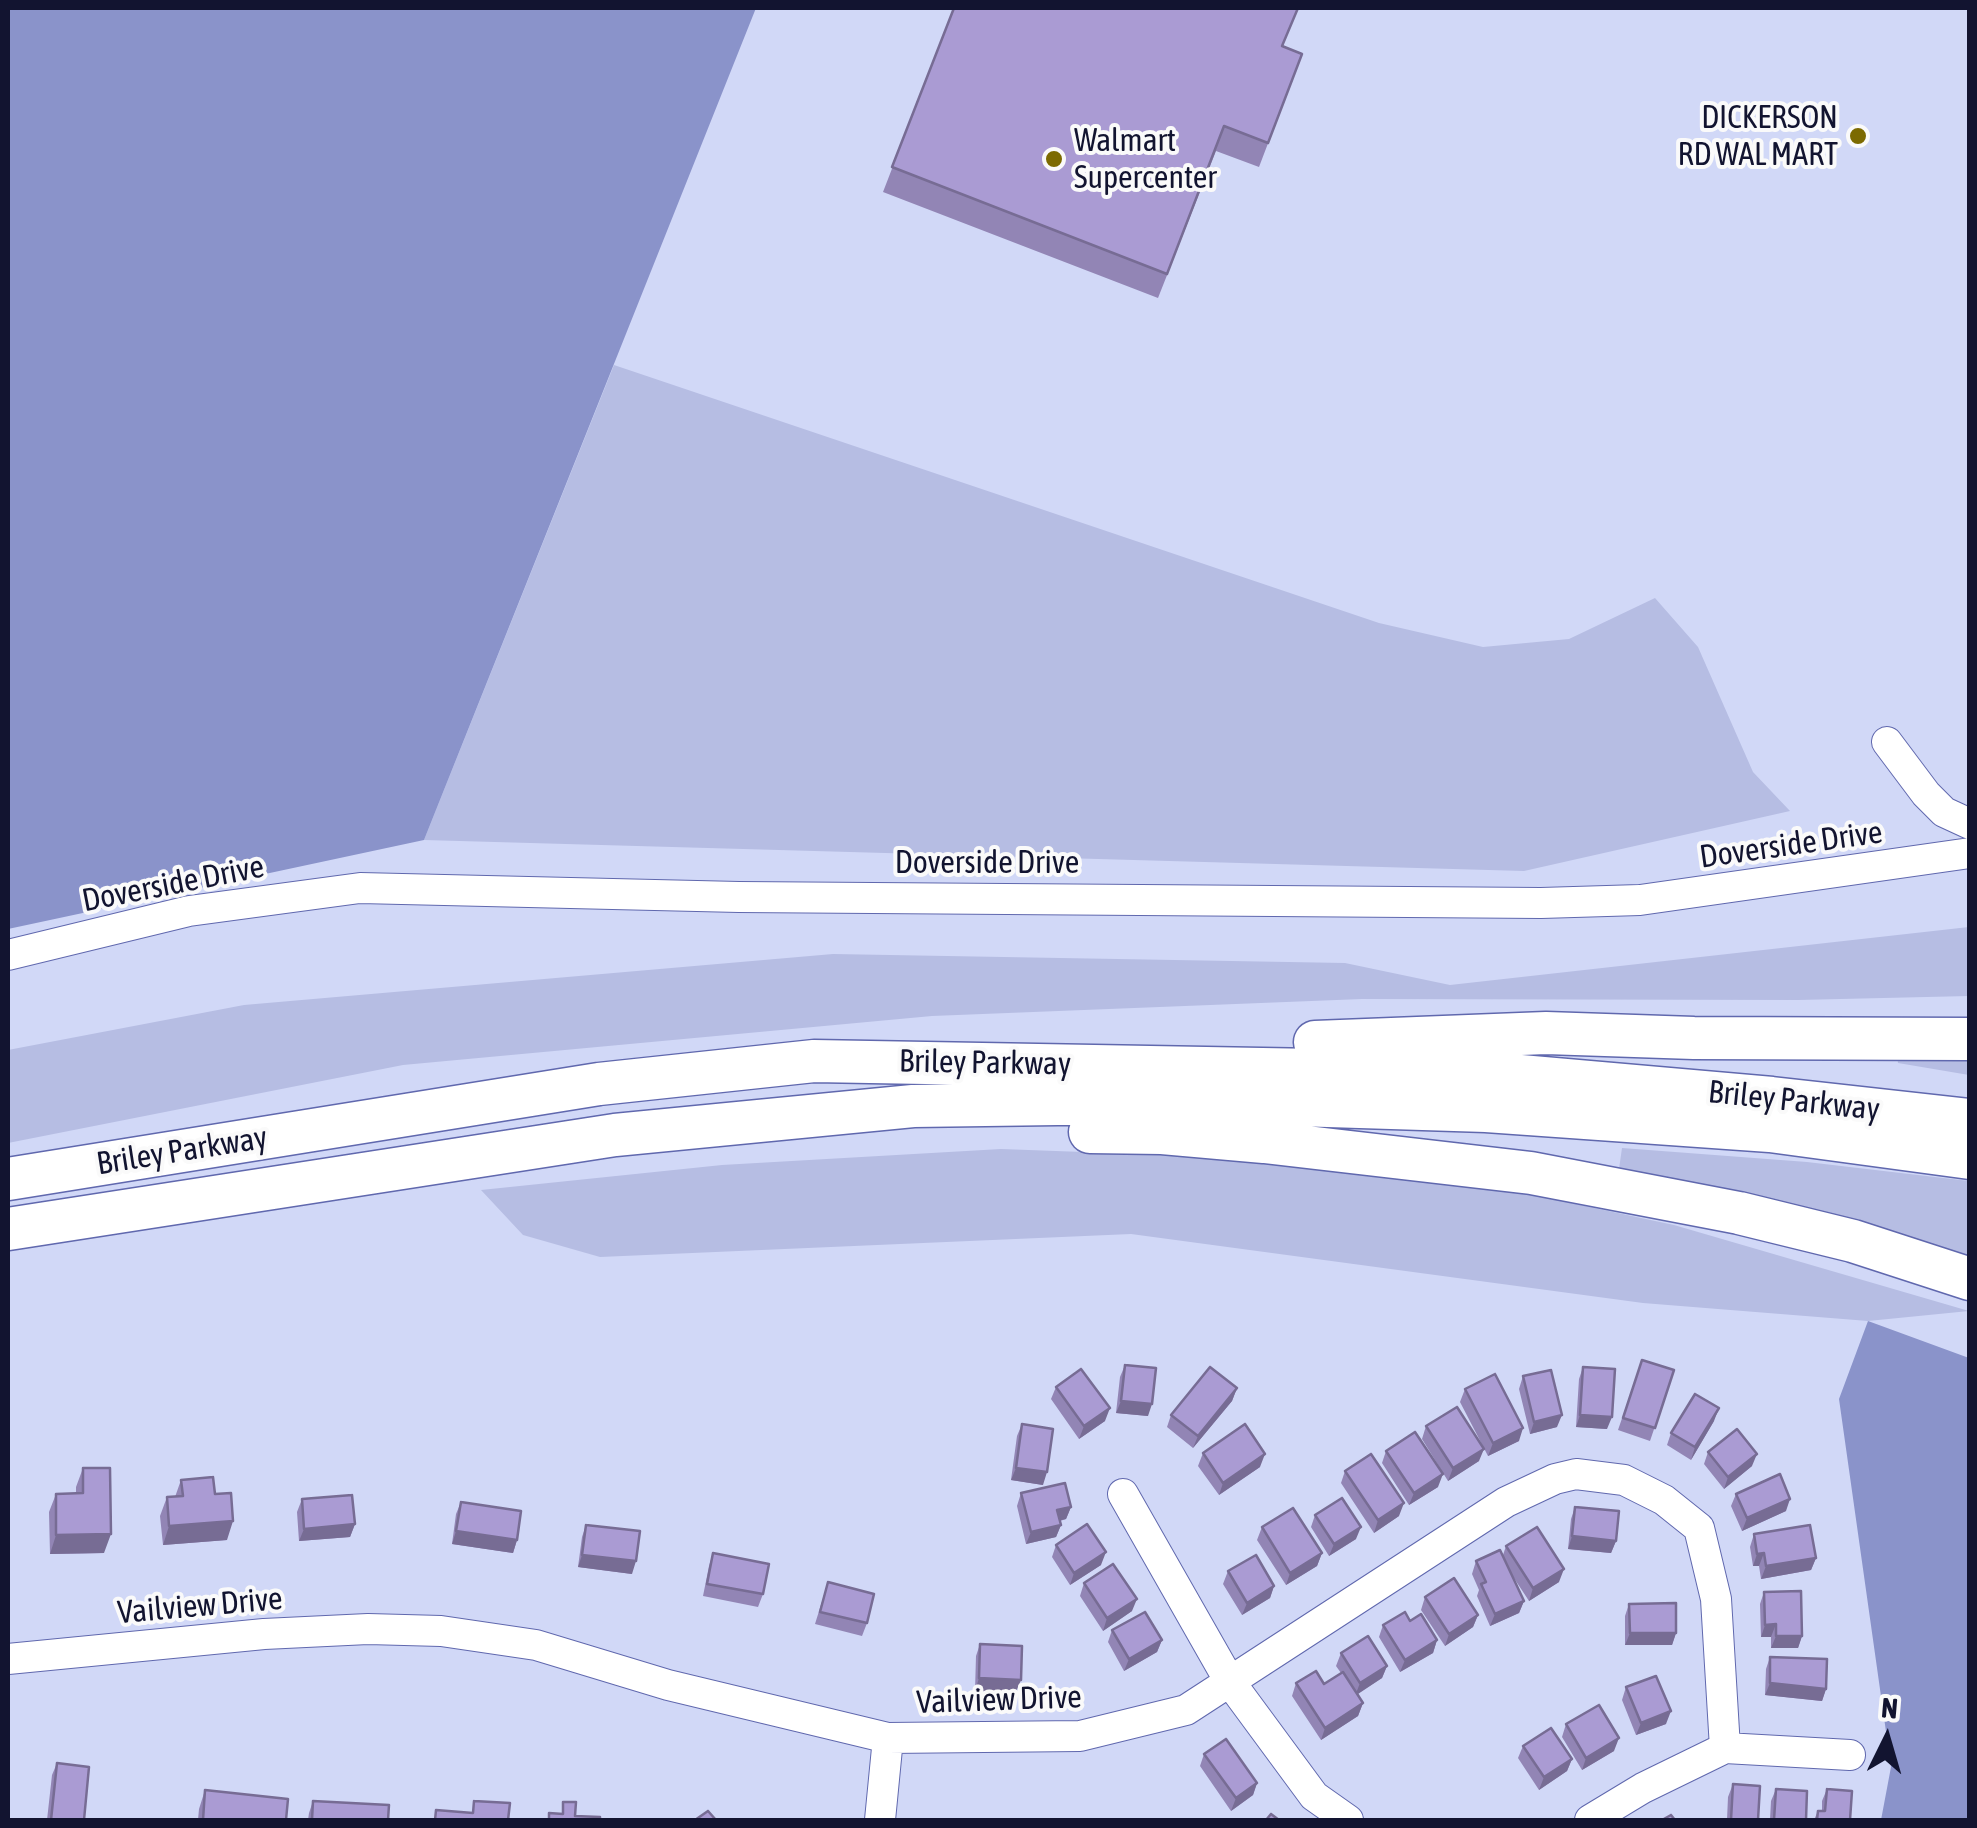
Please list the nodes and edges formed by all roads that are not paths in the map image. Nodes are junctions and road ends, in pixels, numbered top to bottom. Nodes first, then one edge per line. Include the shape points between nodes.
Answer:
1 (1887, 742) dead end
2 (1970, 824) edge
3 (1970, 853) edge
4 (8, 955) edge
5 (1970, 1039) edge
6 (814, 1060) junction
7 (1970, 1120) edge
8 (615, 1135) junction
9 (1970, 1158) edge
10 (8, 1179) edge
11 (8, 1229) edge
12 (1970, 1279) edge
13 (1123, 1494) dead end
14 (8, 1659) edge
15 (1230, 1682) junction
16 (888, 1738) junction
17 (1724, 1748) junction
18 (1850, 1755) dead end
19 (887, 1819) edge
20 (1348, 1820) edge
21 (1590, 1820) edge

1 - 2 street via 1944,812
3 - 4 street, Doverside Drive via 1640,900 1541,903 360,888 189,911
5 - 6 highway via 1546,1032 1244,1045 1046,1044
6 - 7 highway, Briley Parkway via 1486,1072
6 - 10 highway, Briley Parkway via 599,1084
8 - 9 highway, Briley Parkway via 913,1106 1202,1102 1751,1130
8 - 11 highway, Briley Parkway
8 - 12 highway via 1162,1133 1414,1158 1739,1212
13 - 15 street
14 - 16 street, Vailview Drive via 264,1634 441,1631 536,1645
15 - 16 street, Vailview Drive via 1186,1710 1080,1736
15 - 17 street, Vailview Drive via 1506,1502 1576,1474 1624,1480 1700,1528 1716,1599
15 - 20 street via 1314,1796
16 - 19 street
17 - 18 street
17 - 21 street

